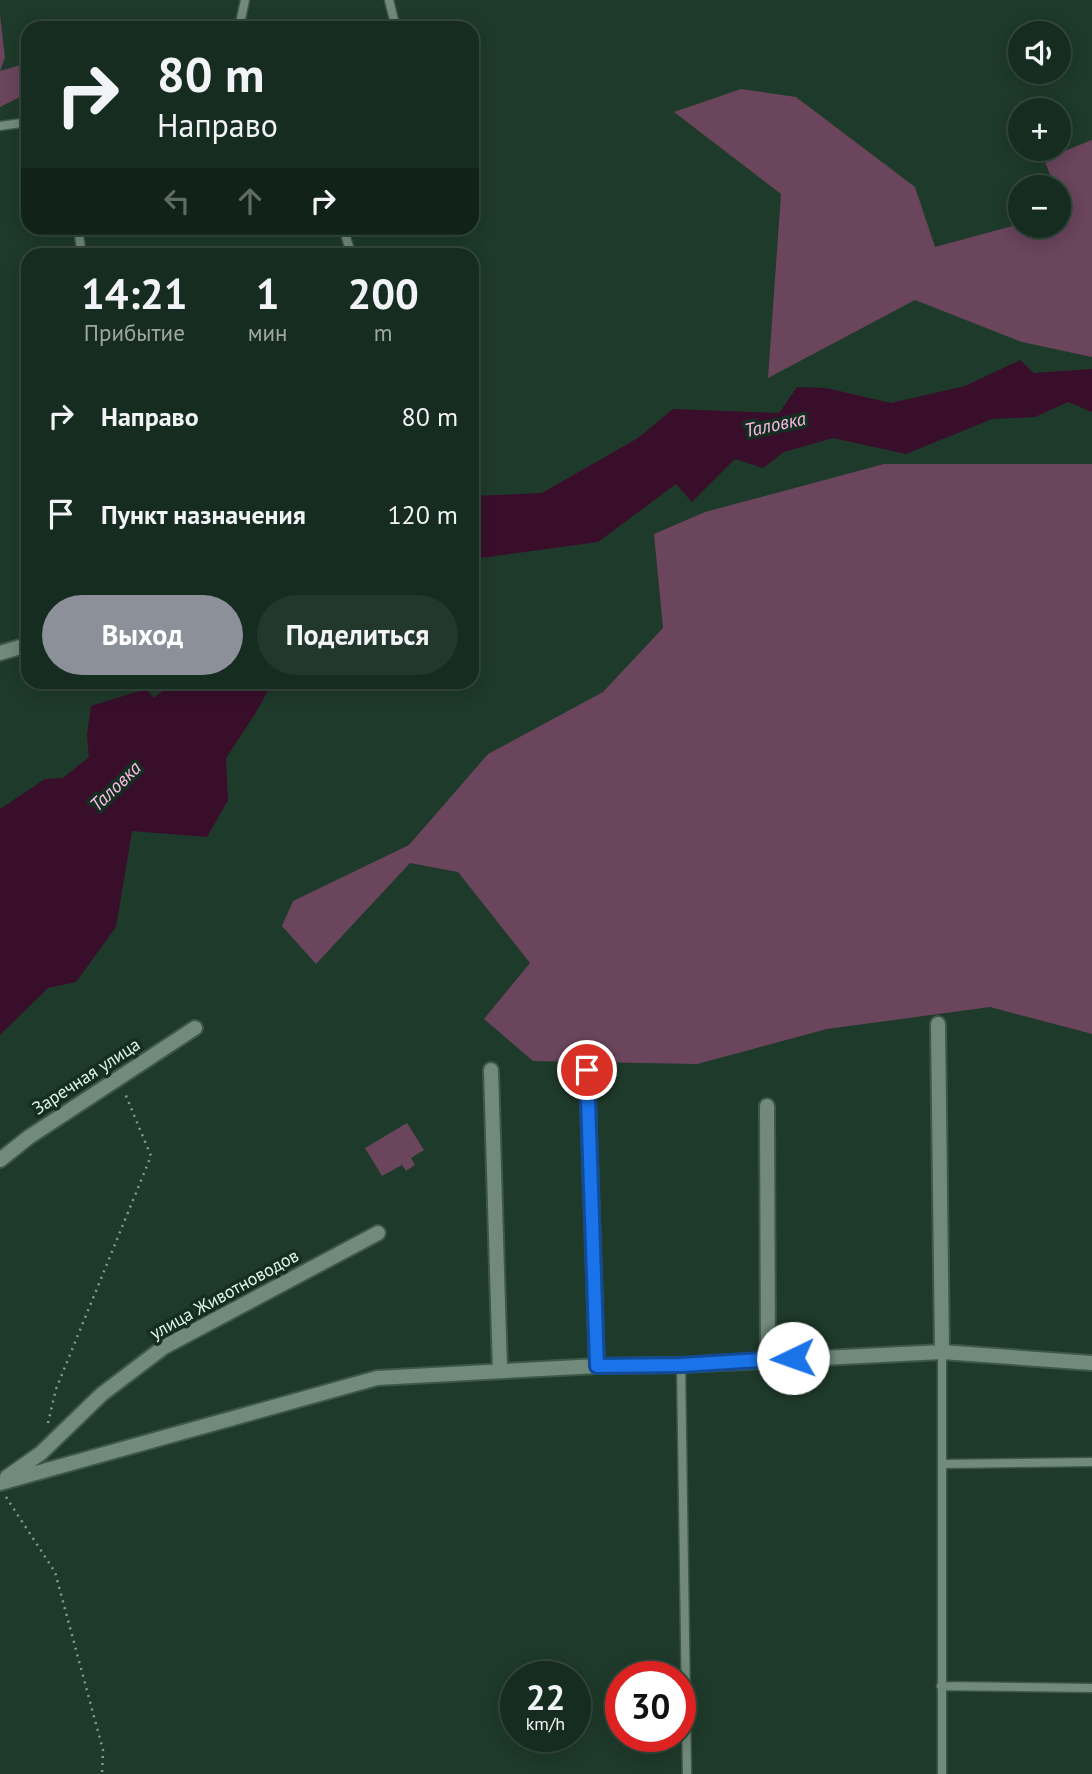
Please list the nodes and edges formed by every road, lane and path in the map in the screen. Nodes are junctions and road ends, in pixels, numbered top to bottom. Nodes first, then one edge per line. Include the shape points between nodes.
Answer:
1 (245, 0) edge
2 (389, 0) edge
3 (240, 21) edge
4 (394, 21) edge
5 (21, 122) edge
6 (0, 126) edge
7 (20, 648) dead end
8 (0, 653) edge
9 (938, 1024) dead end
10 (195, 1028) dead end
11 (491, 1070) dead end
12 (587, 1070) dead end
13 (119, 1078) junction
14 (767, 1106) dead end
15 (0, 1160) edge
16 (378, 1233) dead end
17 (942, 1352) junction
18 (768, 1359) junction
19 (1092, 1363) edge
20 (681, 1365) junction
21 (597, 1366) junction
22 (500, 1371) junction
23 (47, 1427) dead end
24 (1092, 1462) edge
25 (942, 1464) junction
26 (0, 1482) edge
27 (0, 1489) edge
28 (941, 1686) junction
29 (1092, 1688) edge
30 (102, 1774) edge
31 (687, 1774) edge
32 (942, 1774) edge

1 - 3 lane
2 - 4 lane
5 - 6 lane
7 - 8 street
9 - 17 street
10 - 13 street, Заречная улица
11 - 22 street
12 - 21 street
13 - 15 street, Заречная улица
13 - 23 path via 151,1156 56,1389
14 - 18 street
16 - 26 street, улица Животноводов via 163,1347 102,1394 41,1453
17 - 18 street
17 - 19 street
17 - 25 lane
18 - 20 street
20 - 21 street
20 - 31 lane
21 - 22 street
22 - 26 street via 377,1378
24 - 25 lane
25 - 28 lane
27 - 30 path via 55,1572 103,1750
28 - 29 lane
28 - 32 lane

